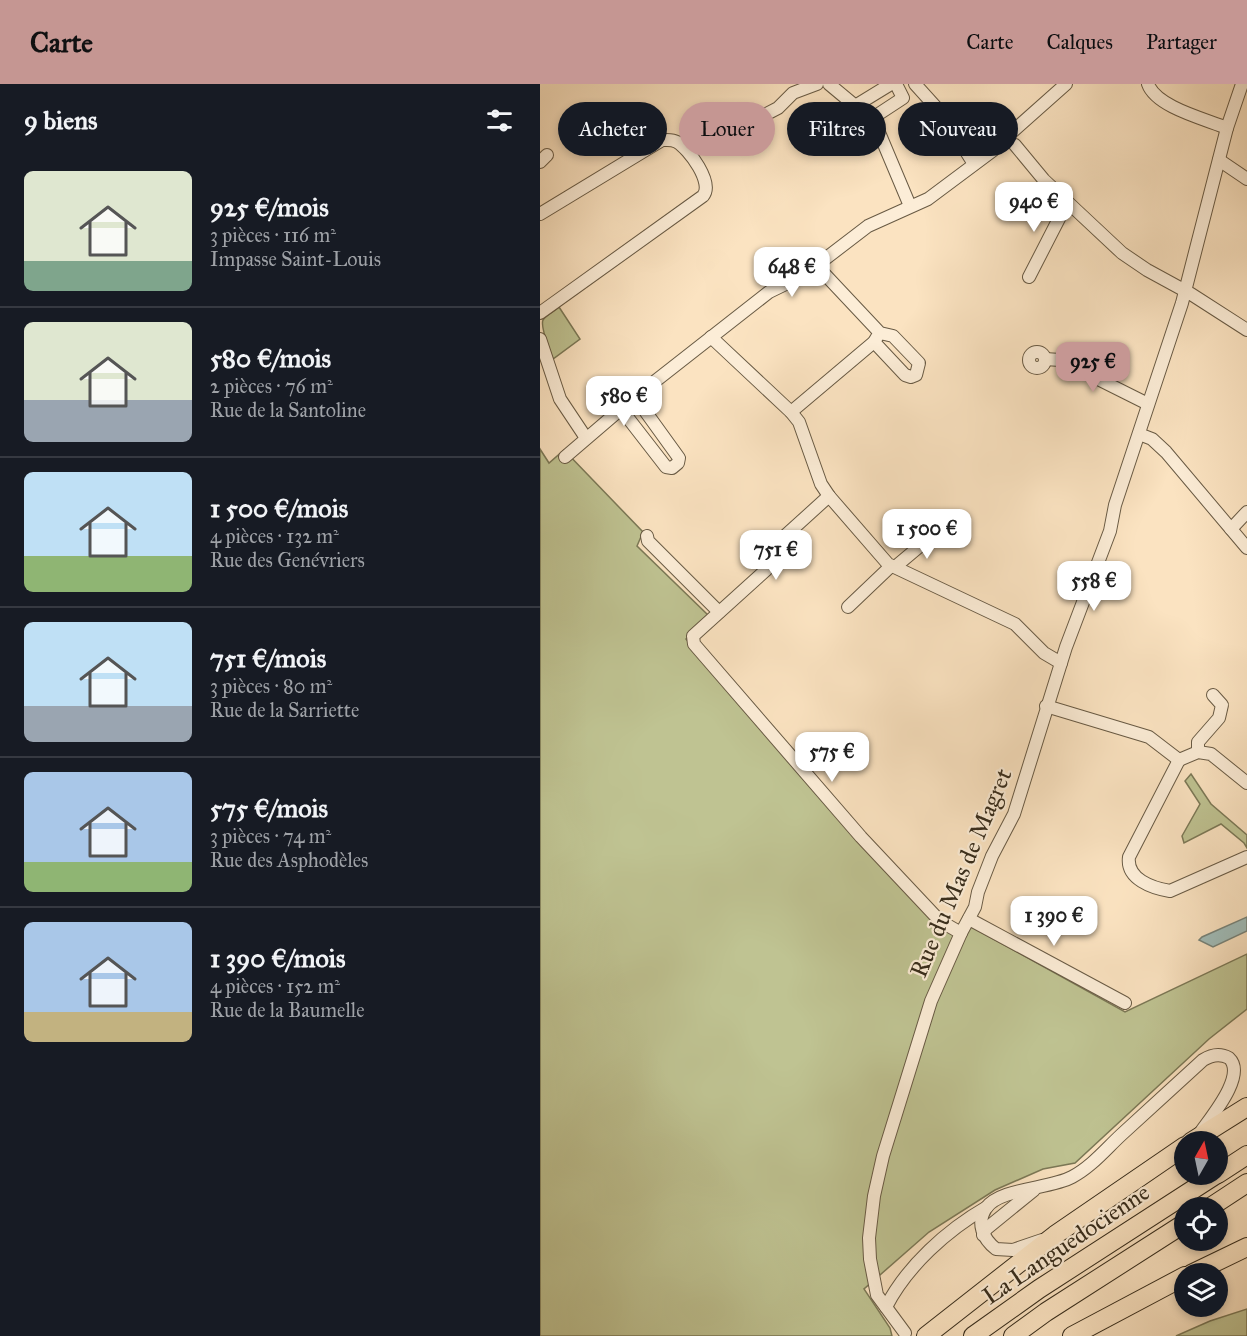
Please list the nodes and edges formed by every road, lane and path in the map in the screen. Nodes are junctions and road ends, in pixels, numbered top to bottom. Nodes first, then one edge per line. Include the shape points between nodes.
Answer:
1 (817, 84) edge
2 (829, 84) edge
3 (891, 84) edge
4 (896, 84) edge
5 (915, 84) edge
6 (1066, 84) edge
7 (1148, 84) edge
8 (1242, 84) edge
9 (850, 102) edge
10 (862, 102) edge
11 (886, 109) edge
12 (775, 110) edge
13 (1018, 127) edge
14 (1227, 128) junction
15 (886, 149) edge
16 (1018, 153) edge
17 (988, 156) edge
18 (1219, 160) junction
19 (974, 164) junction
20 (1247, 179) edge
21 (1066, 203) junction
22 (910, 206) junction
23 (540, 214) edge
24 (817, 266) junction
25 (1029, 277) dead end
26 (1185, 291) junction
27 (540, 313) edge
28 (1247, 330) edge
29 (711, 337) junction
30 (540, 339) edge
31 (1045, 359) dead end
32 (635, 397) junction
33 (1148, 404) junction
34 (621, 409) junction
35 (791, 412) junction
36 (1139, 434) junction
37 (586, 438) junction
38 (565, 457) dead end
39 (830, 496) junction
40 (1247, 512) edge
41 (1231, 529) junction
42 (939, 530) dead end
43 (647, 536) dead end
44 (1247, 548) edge
45 (893, 566) junction
46 (848, 607) dead end
47 (719, 612) junction
48 (1061, 663) junction
49 (1213, 695) dead end
50 (1046, 706) junction
51 (1198, 752) junction
52 (1179, 760) junction
53 (1247, 783) edge
54 (1247, 857) edge
55 (969, 919) junction
56 (961, 933) junction
57 (1125, 1003) dead end
58 (1247, 1107) edge
59 (1199, 1131) edge
60 (1208, 1131) edge
61 (1174, 1153) edge
62 (1247, 1155) edge
63 (1228, 1167) edge
64 (1247, 1183) edge
65 (1200, 1185) edge
66 (1036, 1188) junction
67 (1226, 1197) edge
68 (987, 1207) junction
69 (1174, 1230) edge
70 (983, 1234) junction
71 (1055, 1235) junction
72 (1247, 1247) edge
73 (1214, 1263) edge
74 (1174, 1282) edge
75 (886, 1307) junction
76 (905, 1333) dead end
77 (926, 1336) edge
78 (973, 1336) edge
79 (1013, 1336) edge
80 (1072, 1336) edge

1 - 12 street via 793,93
2 - 9 street
3 - 10 street
4 - 11 street via 903,98
5 - 19 street via 943,115
6 - 13 street
7 - 14 street via 1164,103
8 - 14 street, Rue du Mas de Magret
14 - 18 street, Rue du Mas de Magret
15 - 22 street
16 - 21 street
17 - 19 street
18 - 20 street
18 - 26 street, Rue du Mas de Magret
19 - 22 street via 935,194
21 - 25 street
21 - 26 street via 1122,253
22 - 24 street via 857,233
23 - 27 street via 662,140 676,141 706,179 704,196
24 - 29 street via 769,292
24 - 35 street via 877,338
26 - 28 street
26 - 33 street, Rue du Mas de Magret
29 - 32 street
29 - 35 street
30 - 37 street via 560,399
31 - 33 street via 1060,360
32 - 34 street
32 - 34 street via 679,458 678,463 672,468 666,466
33 - 36 street, Rue du Mas de Magret
34 - 37 street
35 - 39 street via 799,422 821,484
36 - 41 street via 1152,438 1166,452
36 - 48 street, Rue du Mas de Magret via 1110,531
37 - 38 street
39 - 45 street
39 - 47 street via 786,535 766,570
40 - 41 street
41 - 44 street
42 - 45 street
43 - 47 street
45 - 46 street
45 - 48 street via 1015,624 1044,653
47 - 56 street via 693,636 694,644 861,837 940,921
48 - 50 street, Rue du Mas de Magret
49 - 51 street via 1222,705 1219,718 1198,742
50 - 52 street via 1149,737
50 - 55 street, Rue du Mas de Magret via 1014,814 992,856
51 - 52 street
51 - 53 street via 1211,754
52 - 54 street via 1129,857 1132,874 1170,891
55 - 56 street, Rue du Mas de Magret
55 - 57 street
56 - 75 street, Rue du Mas de Magret via 931,1001 874,1196 870,1259 877,1295
58 - 60 highway
59 - 66 street via 1236,1083 1237,1069 1224,1056 1212,1055 1203,1060 1084,1169
61 - 71 highway
62 - 63 highway, La Languedocienne
64 - 67 highway
65 - 78 highway, La Languedocienne
66 - 68 street via 1008,1195
66 - 70 street
68 - 70 street via 982,1218
68 - 75 street via 949,1233 925,1256 895,1290
69 - 79 highway, La Languedocienne
70 - 71 street via 988,1243 1004,1250
71 - 77 highway
72 - 73 highway
74 - 80 highway
75 - 76 street, Rue du Mas de Magret

